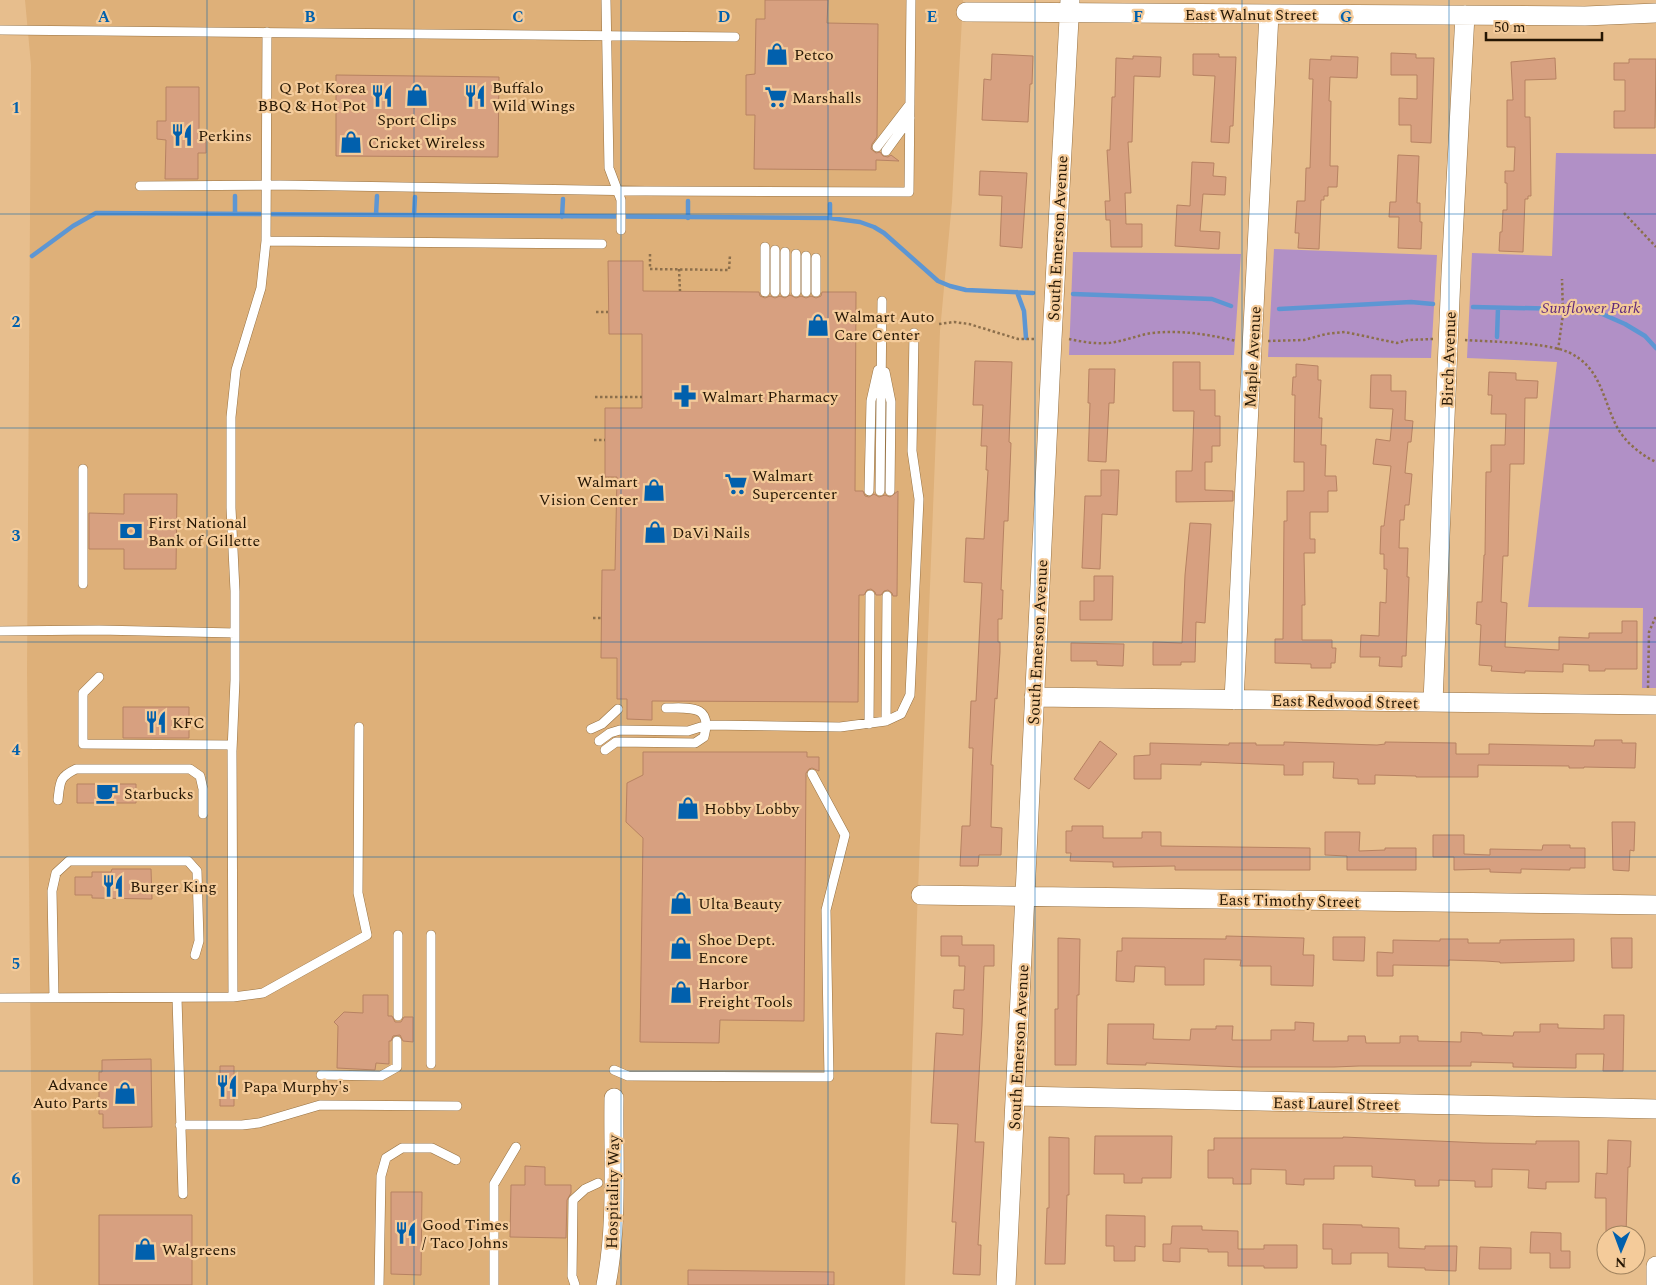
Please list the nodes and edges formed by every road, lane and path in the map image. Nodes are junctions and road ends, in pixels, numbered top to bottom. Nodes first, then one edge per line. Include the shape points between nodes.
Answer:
1 (606, 0) edge
2 (911, 0) edge
3 (1070, 7) edge
4 (966, 12) dead end
5 (1656, 13) edge
6 (1269, 14) junction
7 (1465, 16) junction
8 (0, 30) edge
9 (267, 32) junction
10 (607, 35) junction
11 (735, 37) dead end
12 (910, 104) junction
13 (910, 118) junction
14 (877, 147) dead end
15 (886, 151) dead end
16 (140, 186) dead end
17 (266, 186) junction
18 (617, 190) junction
19 (1624, 213) dead end
20 (621, 230) dead end
21 (266, 237) junction
22 (602, 244) dead end
23 (765, 248) dead end
24 (1656, 248) edge
25 (775, 250) dead end
26 (785, 252) dead end
27 (650, 254) dead end
28 (730, 255) dead end
29 (801, 255) dead end
30 (816, 258) dead end
31 (679, 270) junction
32 (1562, 279) dead end
33 (680, 292) dead end
34 (765, 292) dead end
35 (775, 292) dead end
36 (785, 292) dead end
37 (801, 292) dead end
38 (816, 292) dead end
39 (882, 302) dead end
40 (596, 312) dead end
41 (608, 312) dead end
42 (939, 324) dead end
43 (914, 333) dead end
44 (1035, 339) dead end
45 (1067, 339) dead end
46 (1434, 339) dead end
47 (1465, 340) dead end
48 (1237, 341) dead end
49 (1267, 342) dead end
50 (1558, 350) junction
51 (882, 352) junction
52 (595, 397) dead end
53 (642, 397) dead end
54 (594, 440) dead end
55 (605, 440) dead end
56 (1656, 462) edge
57 (82, 469) dead end
58 (868, 491) dead end
59 (880, 491) dead end
60 (890, 491) dead end
61 (83, 584) dead end
62 (870, 595) dead end
63 (887, 596) dead end
64 (1656, 616) edge
65 (593, 618) dead end
66 (602, 618) dead end
67 (0, 630) edge
68 (235, 633) junction
69 (99, 677) dead end
70 (1034, 697) junction
71 (1652, 697) edge
72 (1234, 700) junction
73 (1433, 702) junction
74 (666, 708) dead end
75 (618, 710) dead end
76 (886, 721) junction
77 (869, 724) junction
78 (707, 725) junction
79 (359, 727) dead end
80 (591, 729) dead end
81 (599, 741) dead end
82 (232, 745) junction
83 (605, 750) dead end
84 (812, 774) dead end
85 (58, 800) dead end
86 (203, 814) dead end
87 (922, 895) dead end
88 (1025, 896) junction
89 (1656, 905) edge
90 (398, 935) dead end
91 (431, 935) dead end
92 (194, 954) dead end
93 (233, 997) junction
94 (0, 998) edge
95 (54, 998) junction
96 (177, 998) junction
97 (398, 1016) dead end
98 (397, 1041) dead end
99 (431, 1064) dead end
100 (614, 1070) dead end
101 (321, 1075) dead end
102 (1016, 1096) junction
103 (614, 1098) dead end
104 (457, 1106) dead end
105 (1656, 1109) edge
106 (180, 1125) junction
107 (516, 1147) dead end
108 (456, 1160) dead end
109 (598, 1183) dead end
110 (184, 1194) dead end
111 (1656, 1266) edge
112 (379, 1285) edge
113 (494, 1285) edge
114 (575, 1285) edge
115 (606, 1285) edge
116 (1006, 1285) edge
117 (1656, 1285) edge

1 - 10 lane
2 - 12 lane
3 - 4 street, East Walnut Street
3 - 6 street, East Walnut Street
3 - 70 street, South Emerson Avenue
5 - 7 street, East Walnut Street
6 - 7 street, East Walnut Street
6 - 72 street, Maple Avenue
7 - 73 street, Birch Avenue
8 - 9 lane
9 - 10 lane
9 - 17 lane
10 - 11 lane
10 - 18 lane via 609,168
12 - 13 lane
12 - 14 lane
13 - 15 lane
13 - 18 lane via 909,192
16 - 17 lane
17 - 18 lane
17 - 21 lane
18 - 20 lane via 621,200
19 - 24 path
21 - 22 lane
21 - 68 lane via 261,288 236,370 231,417
23 - 34 lane
25 - 35 lane
26 - 36 lane
27 - 31 path via 650,269
28 - 31 path via 730,270
29 - 37 lane
30 - 38 lane
31 - 33 path
32 - 50 path via 1563,314
39 - 51 lane
40 - 41 path
42 - 44 path via 969,324 1018,339
43 - 76 lane via 912,450 919,500 910,695 901,714
45 - 48 path via 1113,343 1151,333 1180,332 1205,333
46 - 49 path via 1396,343 1345,332 1304,340
47 - 50 path
50 - 56 path via 1582,361 1597,378 1617,428 1632,447
51 - 58 lane via 871,401
51 - 59 lane
51 - 60 lane via 891,402
52 - 53 path
54 - 55 path
57 - 61 lane
62 - 77 lane
63 - 76 lane
64 - 71 path via 1649,632
65 - 66 path
67 - 68 lane
68 - 82 lane
69 - 82 lane via 84,693 84,744
70 - 72 street, East Redwood Street
70 - 88 street, South Emerson Avenue
71 - 73 street, East Redwood Street
72 - 73 street, East Redwood Street
74 - 78 lane via 695,708 703,714
75 - 80 lane
76 - 77 lane
77 - 78 lane via 840,727
78 - 81 lane via 688,731 620,730
78 - 83 lane via 704,737 695,743 616,742
79 - 93 lane via 358,893 367,935 263,993
82 - 93 lane
84 - 100 lane via 845,835 826,910 829,1077 628,1076
85 - 86 lane via 65,775 76,769 190,769 200,776
87 - 88 street, East Timothy Street
88 - 89 street, East Timothy Street
88 - 102 street, South Emerson Avenue
90 - 97 lane
91 - 99 lane
92 - 95 lane via 199,941 196,871 188,861 69,861 56,873 52,891
93 - 96 lane
94 - 95 lane
95 - 96 lane
96 - 106 lane
98 - 101 lane via 397,1067 381,1076
102 - 105 street, East Laurel Street
102 - 116 street, South Emerson Avenue
103 - 115 street, Hospitality Way via 613,1228
104 - 106 lane via 320,1105 259,1123
106 - 110 lane
107 - 113 lane via 494,1184
108 - 112 lane via 432,1148 402,1148 386,1158 381,1176
109 - 114 lane via 573,1200 572,1276
111 - 117 street

